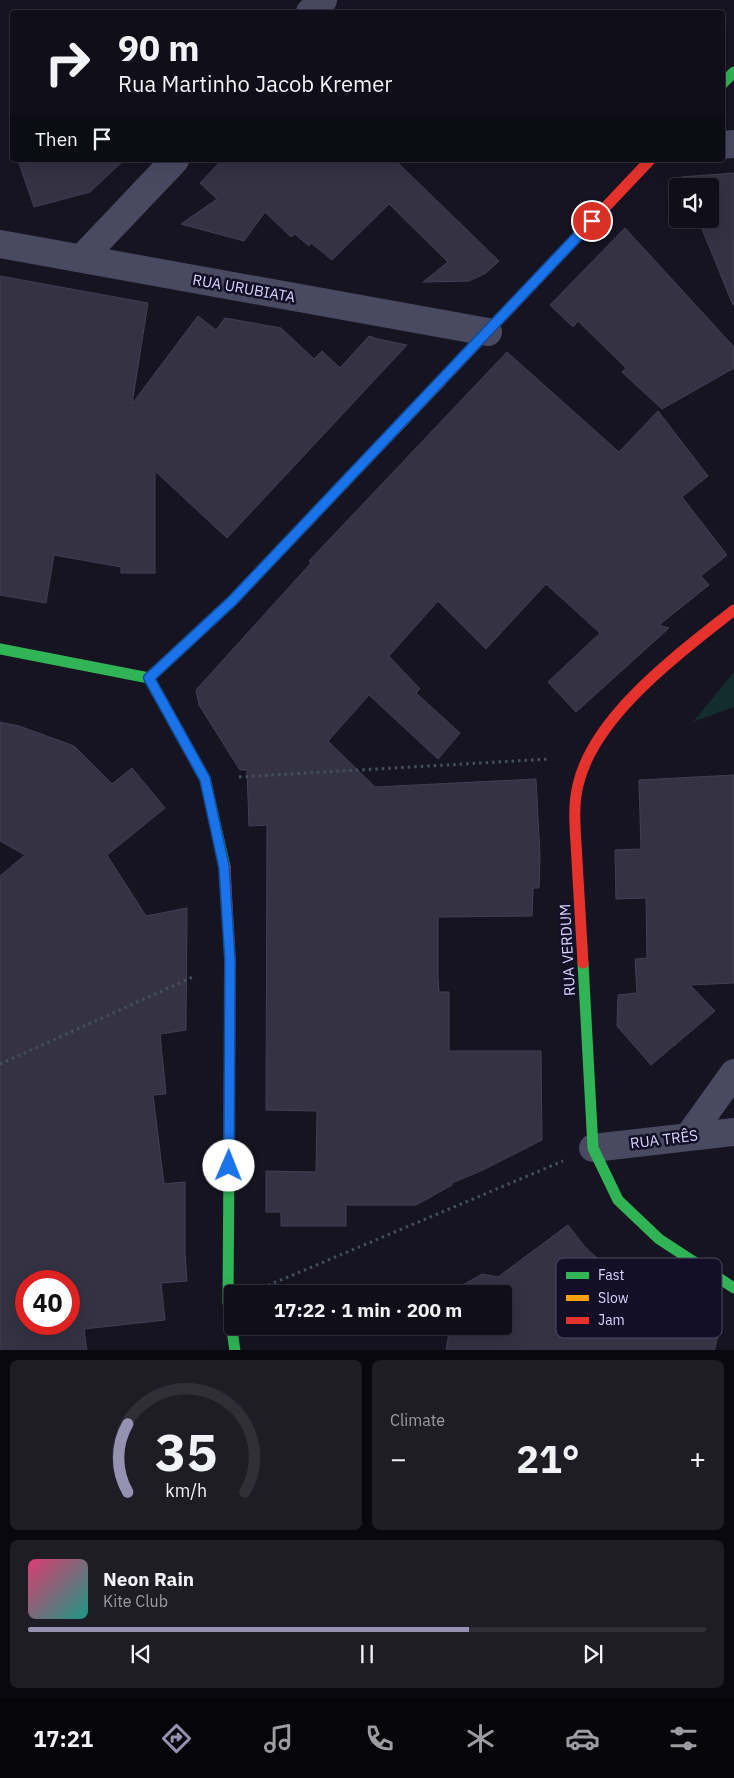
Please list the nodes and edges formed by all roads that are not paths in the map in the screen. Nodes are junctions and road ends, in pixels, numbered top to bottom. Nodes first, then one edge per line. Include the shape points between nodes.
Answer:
1 (322, 0) edge
2 (312, 10) edge
3 (734, 72) edge
4 (725, 81) edge
5 (172, 162) edge
6 (648, 162) edge
7 (0, 244) edge
8 (82, 258) junction
9 (488, 332) junction
10 (734, 610) edge
11 (0, 650) edge
12 (149, 678) junction
13 (734, 1073) edge
14 (734, 1132) edge
15 (689, 1136) junction
16 (593, 1148) junction
17 (688, 1258) edge
18 (722, 1280) edge
19 (734, 1288) edge
20 (235, 1350) edge

1 - 2 street
3 - 4 street
5 - 8 street
6 - 9 street
7 - 8 street, RUA URUBIATA
8 - 9 street, RUA URUBIATA
9 - 12 street via 232,601
10 - 16 street, RUA VERDUM via 682,652 624,707 587,757 578,784 575,826
11 - 12 street
12 - 20 street via 205,779 224,867 230,960 228,1302
13 - 15 street
14 - 15 street, RUA TRÊS
15 - 16 street, RUA TRÊS
16 - 17 street, RUA VERDUM via 618,1200 659,1239
18 - 19 street, RUA VERDUM

